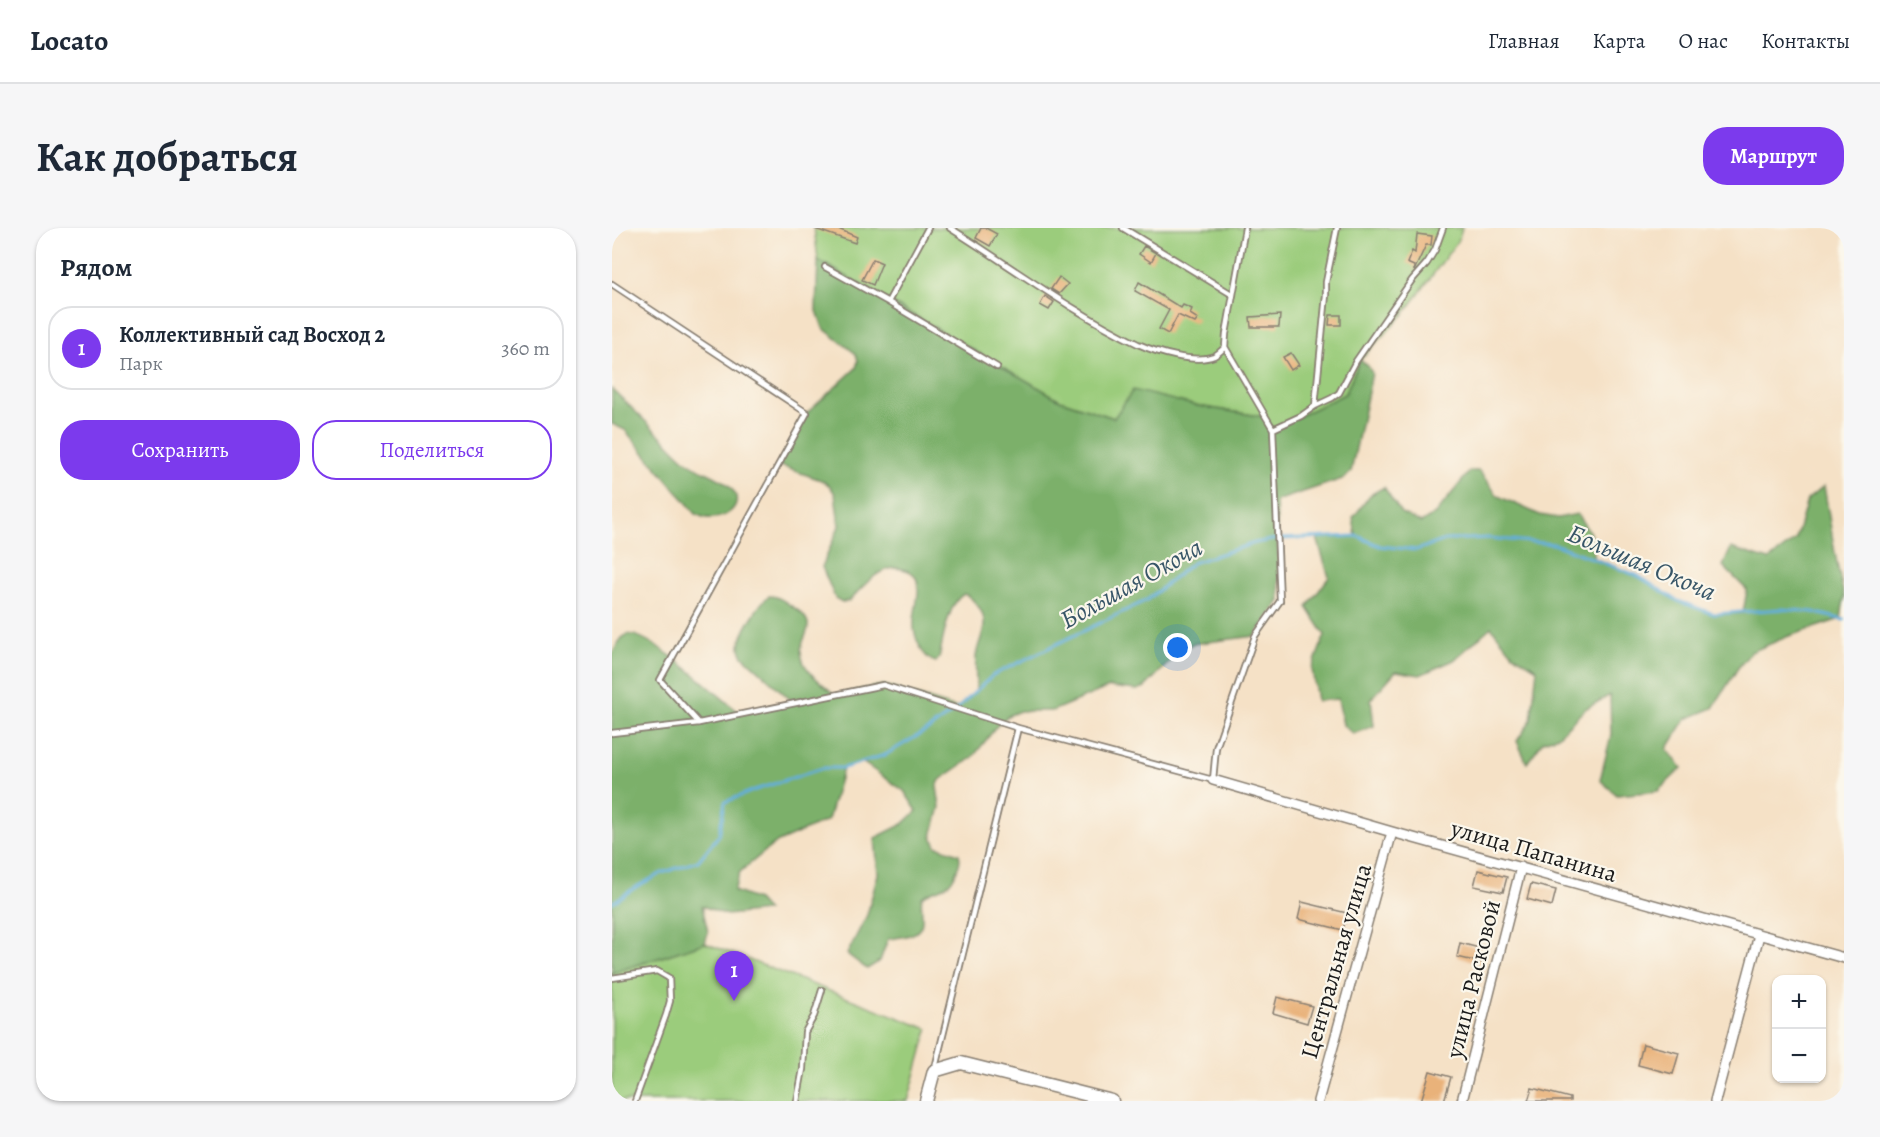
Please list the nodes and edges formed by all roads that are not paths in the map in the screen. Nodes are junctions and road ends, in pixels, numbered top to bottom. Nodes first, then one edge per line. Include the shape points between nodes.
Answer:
1 (928, 228) edge
2 (950, 228) edge
3 (1123, 228) edge
4 (1245, 228) edge
5 (1337, 228) edge
6 (1443, 228) edge
7 (825, 267) dead end
8 (612, 284) edge
9 (1233, 295) junction
10 (888, 302) junction
11 (1225, 348) junction
12 (997, 367) dead end
13 (1315, 406) junction
14 (1273, 429) junction
15 (699, 723) junction
16 (1018, 728) junction
17 (612, 733) edge
18 (1213, 780) junction
19 (1392, 832) junction
20 (1521, 867) junction
21 (1759, 935) junction
22 (1844, 958) edge
23 (612, 978) edge
24 (822, 990) dead end
25 (934, 1071) junction
26 (635, 1101) edge
27 (796, 1101) edge
28 (926, 1101) edge
29 (1112, 1101) edge
30 (1318, 1101) edge
31 (1462, 1101) edge
32 (1715, 1101) edge

1 - 10 lane
2 - 11 lane via 1138,344 1194,358 1214,356
3 - 9 lane
4 - 9 lane
5 - 13 lane via 1326,282
6 - 13 lane via 1427,263 1356,361 1339,393
7 - 10 lane
8 - 15 lane via 807,413 660,680
9 - 11 lane
10 - 12 lane
11 - 14 lane
13 - 14 lane
14 - 18 lane via 1280,601 1255,636 1216,748
15 - 16 lane via 883,685
15 - 17 lane
16 - 18 lane
16 - 25 lane
18 - 19 street, улица Папанина
19 - 20 street, улица Папанина
19 - 30 street, Центральная улица
20 - 21 street, улица Папанина
20 - 31 street, улица Расковой
21 - 22 street, улица Папанина
21 - 32 street
23 - 26 lane via 657,971 669,978 670,1001
24 - 27 lane via 804,1032 803,1069
25 - 28 street
25 - 29 street via 961,1063

